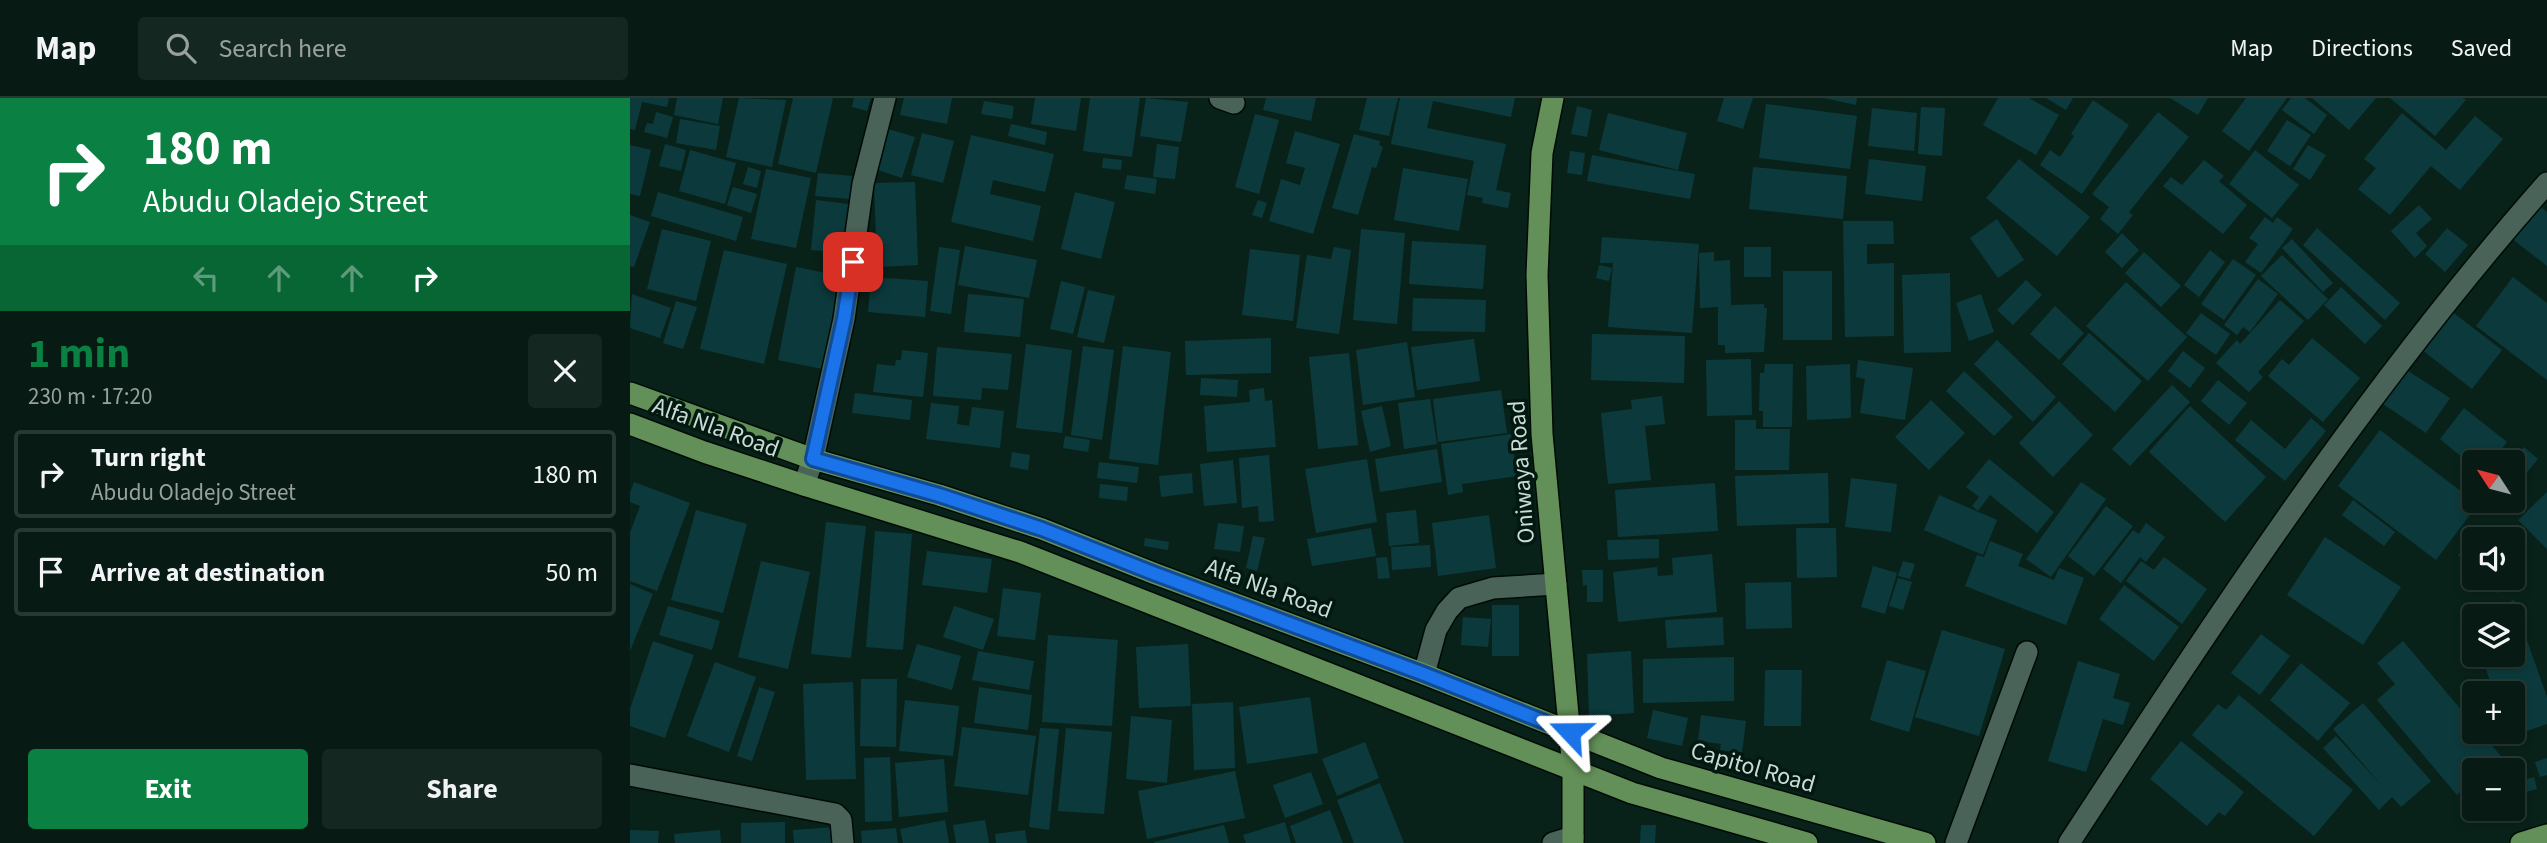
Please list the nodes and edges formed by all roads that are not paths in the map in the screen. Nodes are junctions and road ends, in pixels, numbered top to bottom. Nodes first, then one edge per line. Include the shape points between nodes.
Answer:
1 (885, 98) edge
2 (1553, 98) edge
3 (2547, 183) edge
4 (630, 393) edge
5 (630, 424) edge
6 (813, 459) junction
7 (804, 485) junction
8 (1556, 584) junction
9 (2027, 652) dead end
10 (1424, 674) junction
11 (1570, 732) junction
12 (1573, 769) junction
13 (630, 775) edge
14 (2547, 835) edge
15 (1566, 841) edge
16 (843, 843) edge
17 (1807, 843) edge
18 (1925, 843) edge
19 (1956, 843) edge
20 (2069, 843) edge
21 (2521, 843) edge

1 - 6 street via 863,184 847,307
2 - 8 main road, Oniwaya Road via 1542,153 1537,275 1542,434
3 - 20 street via 2428,325 2359,417
4 - 6 main road, Alfa Nla Road
5 - 7 main road, Alfa Nla Road
6 - 7 street
6 - 10 main road, Alfa Nla Road via 1042,529
7 - 12 main road, Alfa Nla Road via 1020,552
8 - 10 street via 1493,588 1459,598 1436,630
8 - 11 main road, Oniwaya Road
9 - 19 street
10 - 11 main road, Alfa Nla Road
11 - 12 main road, Oniwaya Road
11 - 18 main road, Capitol Road via 1661,768
12 - 15 main road, Oniwaya Road
12 - 17 main road via 1632,793
13 - 16 street via 835,814 841,820
14 - 21 main road

